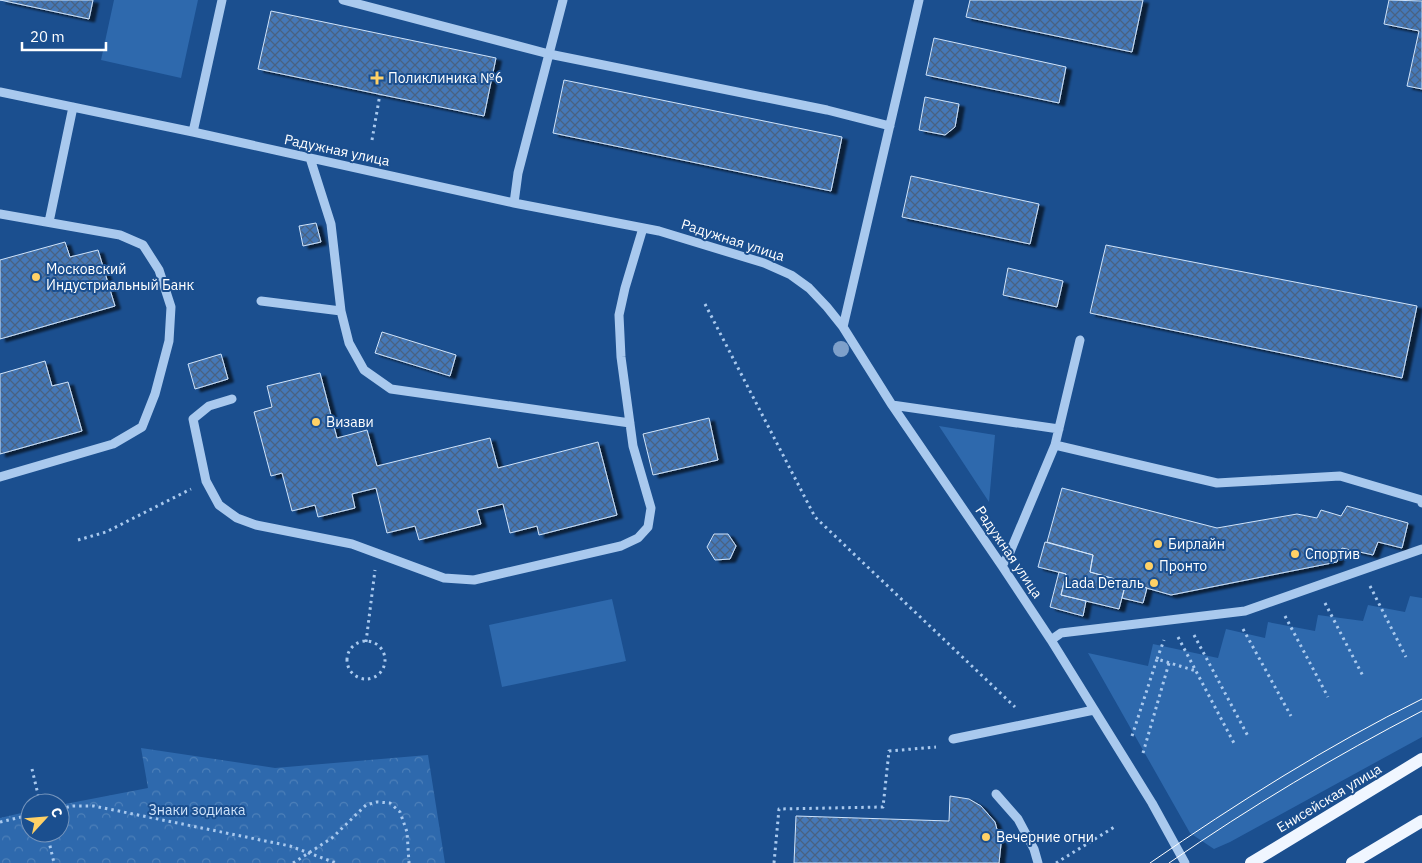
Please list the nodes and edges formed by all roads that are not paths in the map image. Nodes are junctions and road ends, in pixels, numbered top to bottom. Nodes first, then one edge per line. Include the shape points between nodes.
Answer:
1 (222, 0) edge
2 (343, 0) edge
3 (563, 0) edge
4 (919, 0) edge
5 (549, 54) junction
6 (0, 92) edge
7 (73, 107) junction
8 (890, 126) junction
9 (193, 132) junction
10 (310, 158) junction
11 (514, 203) junction
12 (0, 214) edge
13 (49, 222) junction
14 (643, 228) junction
15 (261, 302) dead end
16 (341, 311) junction
17 (843, 327) junction
18 (1080, 340) dead end
19 (232, 399) dead end
20 (892, 405) junction
21 (630, 423) junction
22 (1059, 429) junction
23 (1055, 445) junction
24 (0, 477) edge
25 (1422, 501) edge
26 (1422, 549) edge
27 (1002, 566) junction
28 (1051, 640) junction
29 (1094, 710) junction
30 (953, 739) dead end
31 (1422, 759) edge
32 (996, 794) dead end
33 (1422, 821) edge
34 (1038, 863) edge
35 (1185, 863) edge
36 (1251, 863) edge
37 (1352, 863) edge

1 - 9 street
2 - 5 street
3 - 5 street
4 - 8 street
5 - 8 street via 827,110
5 - 11 street via 518,173
6 - 7 street, Радужная улица
7 - 9 street, Радужная улица
7 - 13 street
8 - 17 street
9 - 10 street, Радужная улица
10 - 11 street, Радужная улица
10 - 16 street via 331,224
11 - 14 street, Радужная улица
12 - 13 street
13 - 24 street via 120,236 143,245 159,270 171,307 169,341 155,394 142,427 113,444
14 - 17 street, Радужная улица via 764,263 791,275 809,288
14 - 21 street via 619,316
15 - 16 street
16 - 21 street via 349,343 364,370 391,388
17 - 20 street, Радужная улица
18 - 22 street
19 - 21 street via 209,406 193,419 206,481 219,505 237,518 256,525 352,544 444,578 474,580 621,546 638,538 648,527 650,508
20 - 22 street
20 - 27 street, Радужная улица
22 - 23 street
23 - 25 street via 1217,483 1340,476
23 - 27 street
26 - 28 street via 1245,611 1061,633
27 - 28 street, Радужная улица
28 - 29 street, Радужная улица
29 - 30 street
29 - 35 street, Радужная улица
31 - 36 main road, Енисейская улица
32 - 34 street via 1018,819
33 - 37 main road

